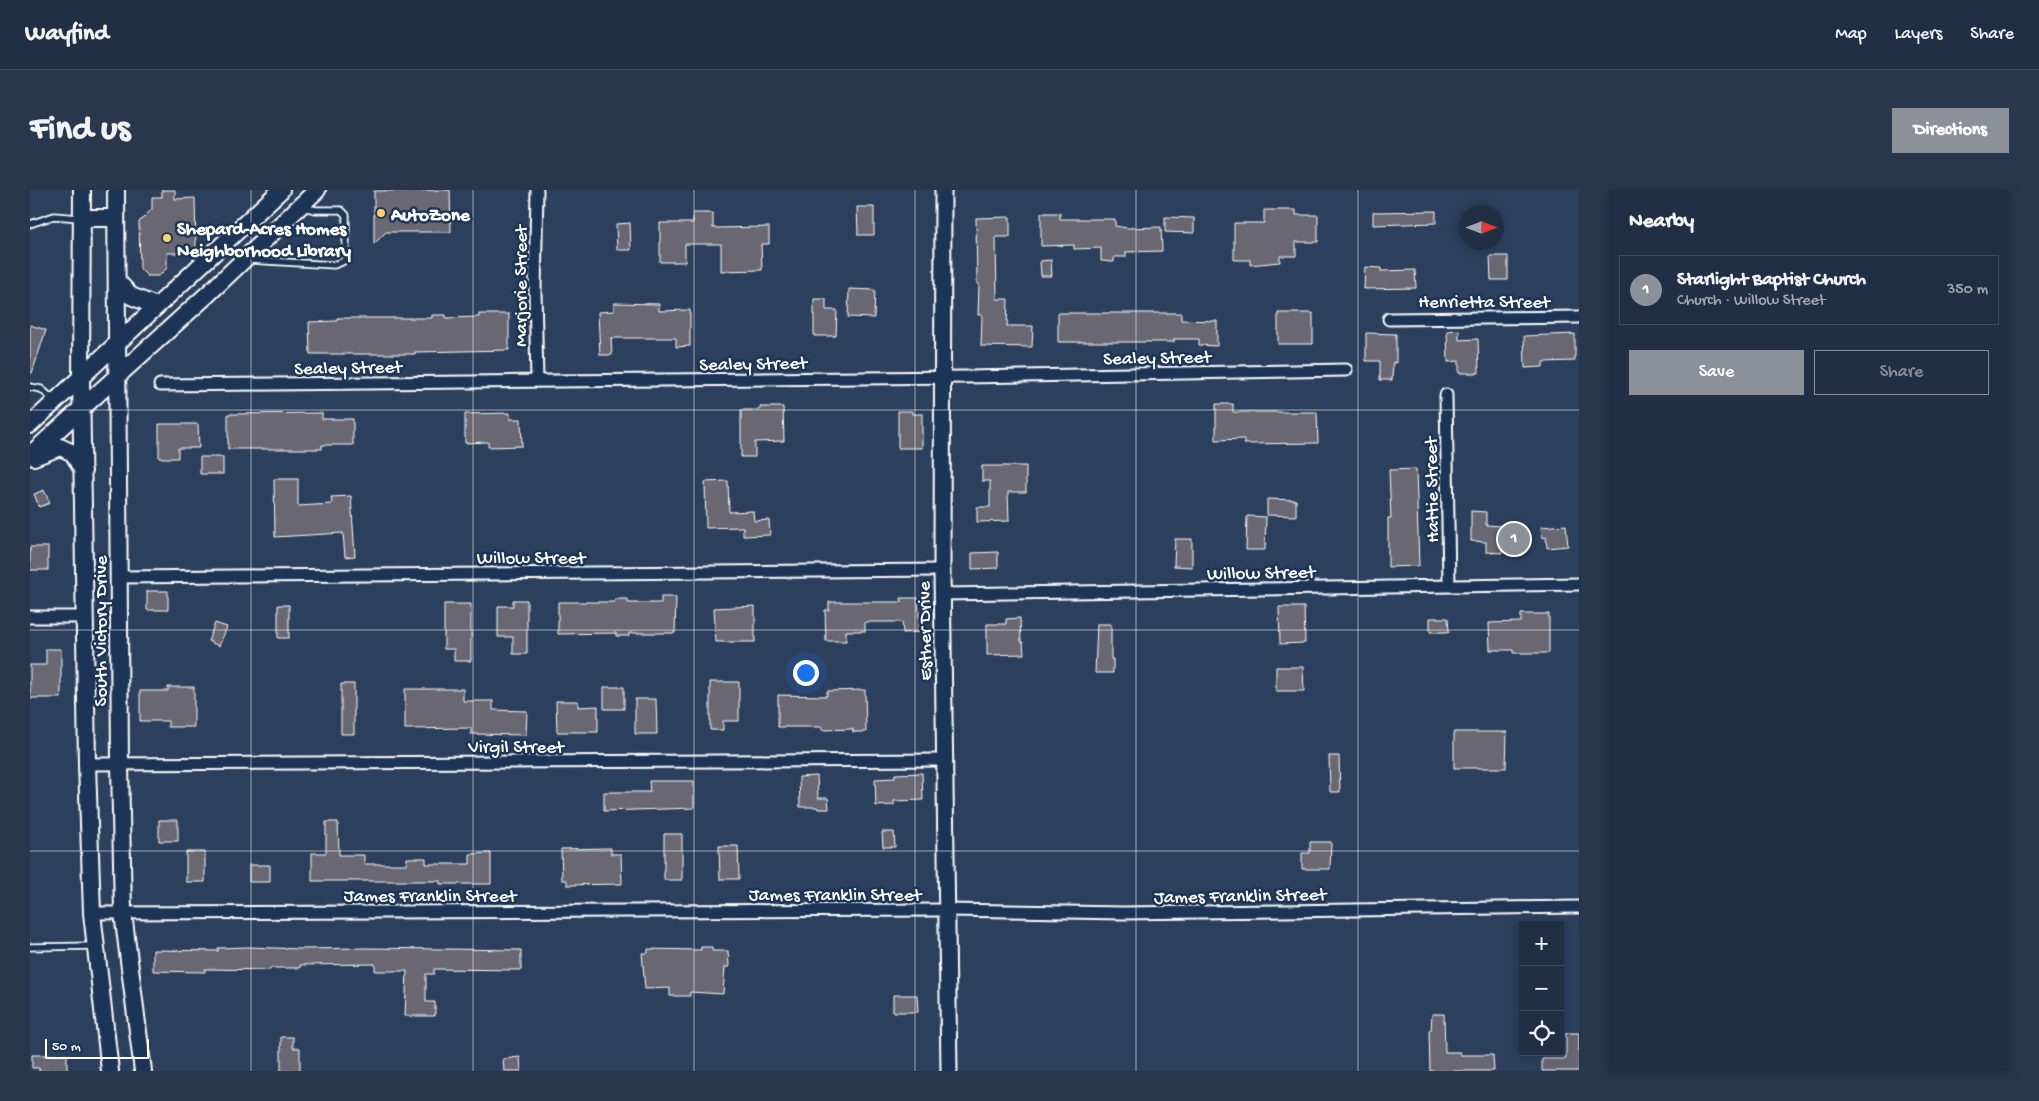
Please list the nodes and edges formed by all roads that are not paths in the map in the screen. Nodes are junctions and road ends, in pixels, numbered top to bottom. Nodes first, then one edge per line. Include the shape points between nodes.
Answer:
1 (82, 190) edge
2 (116, 190) edge
3 (281, 190) edge
4 (288, 190) edge
5 (317, 190) edge
6 (537, 190) edge
7 (943, 190) edge
8 (300, 207) junction
9 (82, 218) junction
10 (116, 218) junction
11 (30, 224) edge
12 (244, 259) junction
13 (117, 282) junction
14 (156, 306) junction
15 (1579, 317) edge
16 (1390, 319) dead end
17 (118, 342) junction
18 (1346, 370) dead end
19 (118, 376) junction
20 (942, 377) junction
21 (81, 378) junction
22 (537, 382) junction
23 (160, 385) dead end
24 (30, 387) edge
25 (1446, 395) dead end
26 (55, 402) junction
27 (82, 409) junction
28 (30, 425) edge
29 (30, 455) edge
30 (30, 459) edge
31 (84, 473) junction
32 (942, 570) junction
33 (120, 577) junction
34 (1579, 584) edge
35 (1449, 585) junction
36 (943, 594) junction
37 (30, 617) edge
38 (84, 617) junction
39 (945, 760) junction
40 (87, 764) junction
41 (120, 764) junction
42 (1579, 907) edge
43 (947, 910) junction
44 (92, 913) junction
45 (123, 913) junction
46 (96, 946) junction
47 (30, 947) edge
48 (110, 1071) edge
49 (143, 1071) edge
50 (949, 1071) edge

1 - 9 main road, South Victory Drive
2 - 10 main road, South Victory Drive
3 - 14 main road
4 - 8 main road
5 - 8 main road
6 - 22 street, Marjorie Street
7 - 20 street, Esther Drive
8 - 12 main road
8 - 12 lane via 341,210 346,215 346,258 342,262 334,265
9 - 10 main road
9 - 11 lane via 54,216
9 - 21 main road, South Victory Drive
10 - 13 main road, South Victory Drive
12 - 19 main road
13 - 14 main road via 132,296
13 - 17 main road, South Victory Drive
14 - 17 main road
15 - 16 street, Henrietta Street
17 - 19 main road, South Victory Drive
17 - 21 main road
18 - 20 street, Sealey Street
19 - 27 main road
19 - 33 main road, South Victory Drive
20 - 22 street, Sealey Street
20 - 32 street, Esther Drive
21 - 26 main road
21 - 27 main road, South Victory Drive
22 - 23 street, Sealey Street
24 - 26 lane via 47,392
25 - 35 street, Hattie Street
26 - 28 main road
27 - 29 main road
27 - 31 main road, South Victory Drive
30 - 31 main road via 60,447 73,453
31 - 38 main road, South Victory Drive
32 - 33 street, Willow Street
32 - 36 street, Esther Drive
33 - 41 main road, South Victory Drive
34 - 35 street, Willow Street
35 - 36 street, Willow Street
36 - 39 street, Esther Drive
37 - 38 street
38 - 40 main road, South Victory Drive
39 - 41 street, Virgil Street
39 - 43 street, Esther Drive
40 - 41 street, Virgil Street
40 - 44 main road, South Victory Drive
41 - 45 main road, South Victory Drive
42 - 43 street, James Franklin Street via 1122,913
43 - 45 street, James Franklin Street
43 - 50 street, Esther Drive
44 - 45 street, James Franklin Street
44 - 46 main road, South Victory Drive
45 - 49 main road, South Victory Drive
46 - 47 lane
46 - 48 main road, South Victory Drive

